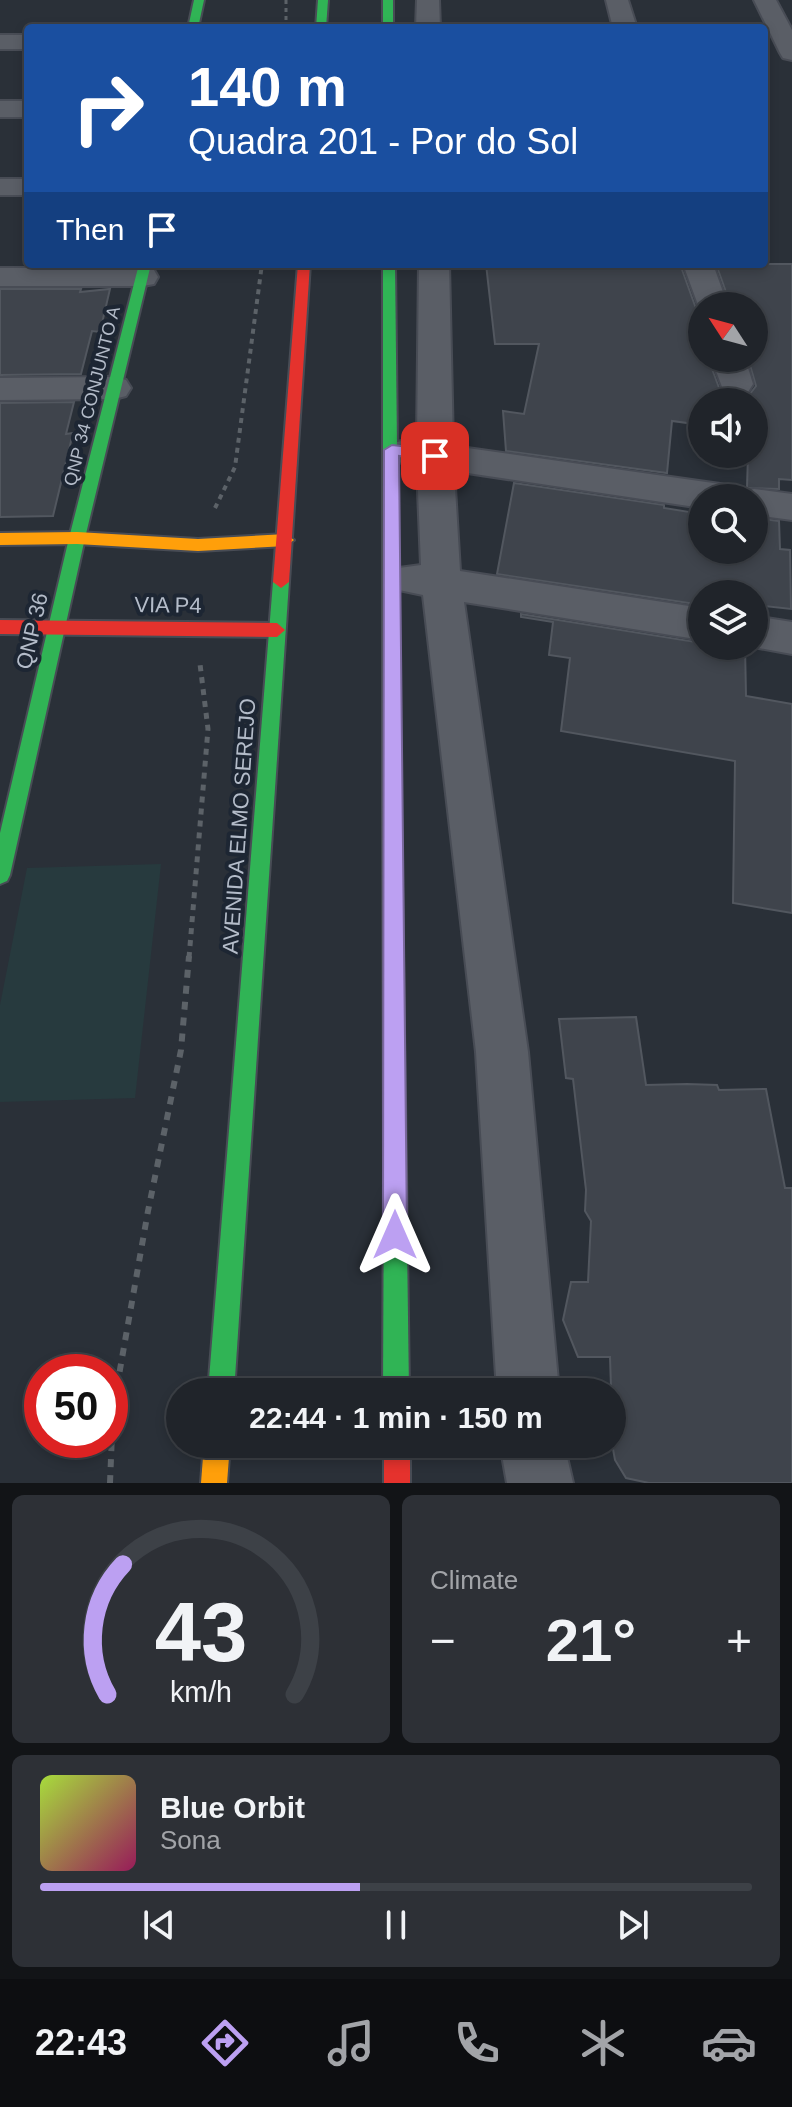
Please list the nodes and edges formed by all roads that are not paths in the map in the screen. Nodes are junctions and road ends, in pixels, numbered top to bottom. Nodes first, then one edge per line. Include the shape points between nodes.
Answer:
1 (199, 0) edge
2 (428, 0) edge
3 (617, 0) edge
4 (765, 0) edge
5 (325, 1) edge
6 (384, 2) edge
7 (194, 24) edge
8 (322, 24) edge
9 (387, 24) edge
10 (428, 24) edge
11 (624, 24) edge
12 (0, 42) edge
13 (24, 42) edge
14 (792, 53) edge
15 (0, 109) edge
16 (24, 109) edge
17 (0, 187) edge
18 (24, 187) edge
19 (304, 268) edge
20 (390, 268) edge
21 (434, 268) edge
22 (699, 268) edge
23 (144, 270) edge
24 (0, 277) edge
25 (707, 292) edge
26 (114, 388) junction
27 (0, 389) edge
28 (413, 453) junction
29 (688, 492) edge
30 (768, 504) edge
31 (792, 507) edge
32 (77, 538) junction
33 (0, 539) edge
34 (286, 540) junction
35 (391, 576) junction
36 (441, 582) junction
37 (688, 622) edge
38 (0, 627) edge
39 (59, 627) junction
40 (277, 630) junction
41 (768, 634) edge
42 (792, 638) edge
43 (1, 865) edge
44 (222, 1378) edge
45 (396, 1378) edge
46 (527, 1378) edge
47 (216, 1458) edge
48 (397, 1458) edge
49 (535, 1458) edge
50 (214, 1483) edge
51 (397, 1483) edge
52 (540, 1483) edge

1 - 7 main road
2 - 10 street
3 - 11 street
4 - 14 street
5 - 8 main road
6 - 9 main road
12 - 13 street
15 - 16 street
17 - 18 street
19 - 34 main road, AVENIDA ELMO SEREJO
20 - 28 main road
21 - 28 street
22 - 25 street
23 - 24 street
23 - 26 main road, QNP 34 CONJUNTO A
26 - 27 street
26 - 32 main road, QNP 34 CONJUNTO A
28 - 29 street
28 - 35 main road
28 - 36 street
30 - 31 street
32 - 33 main road
32 - 34 main road via 198,545
32 - 39 main road, QNP 36
34 - 40 main road, AVENIDA ELMO SEREJO
35 - 36 street
35 - 45 main road
36 - 37 street
36 - 46 street via 502,1052
38 - 39 main road, VIA P4
39 - 40 main road, VIA P4
39 - 43 main road, QNP 36
40 - 44 main road, AVENIDA ELMO SEREJO
41 - 42 street
47 - 50 main road
48 - 51 main road
49 - 52 street

